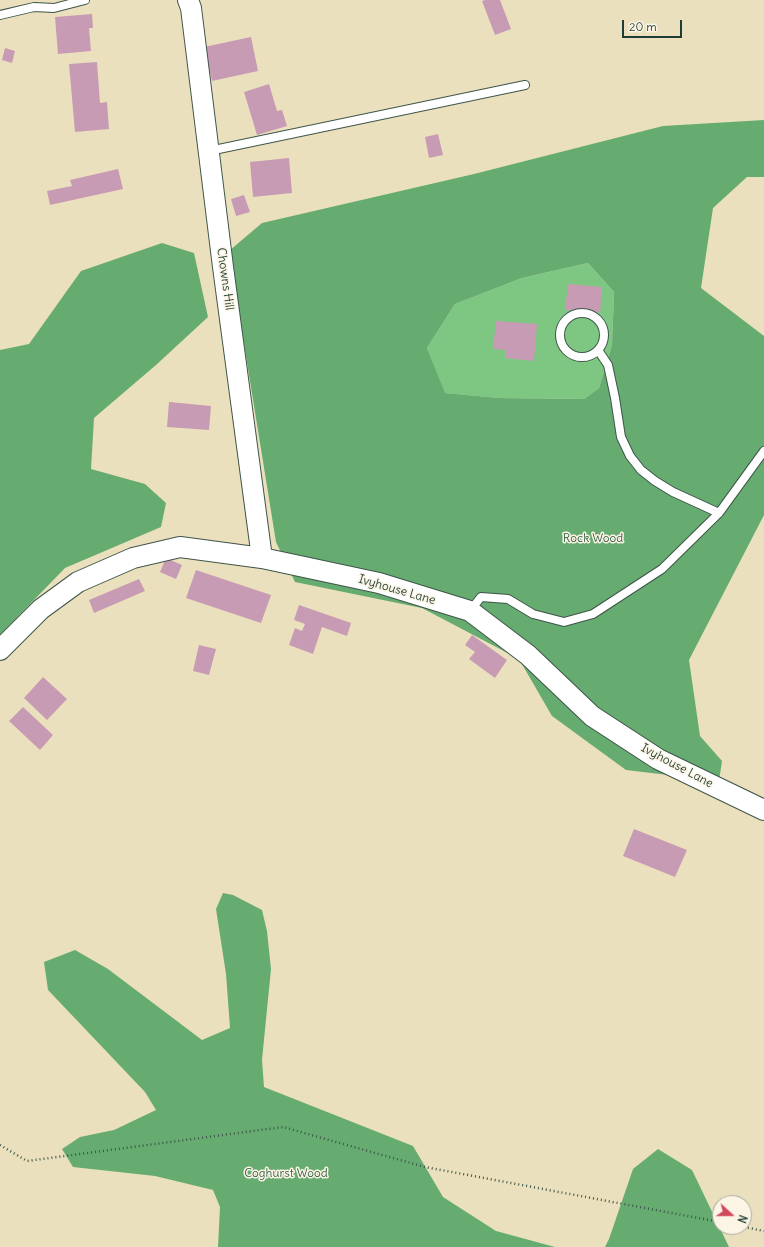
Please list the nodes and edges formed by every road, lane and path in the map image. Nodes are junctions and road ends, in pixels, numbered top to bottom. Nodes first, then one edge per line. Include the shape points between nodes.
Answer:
1 (85, 0) edge
2 (188, 0) edge
3 (0, 15) edge
4 (525, 85) dead end
5 (208, 151) junction
6 (598, 350) junction
7 (764, 450) edge
8 (719, 513) junction
9 (262, 558) junction
10 (470, 611) junction
11 (0, 650) edge
12 (764, 810) edge
13 (0, 1145) edge
14 (712, 1221) edge
15 (752, 1229) edge
16 (764, 1231) edge

1 - 3 lane via 54,8 34,7
2 - 5 street, Chowns Hill
4 - 5 lane
5 - 9 street, Chowns Hill
6 - 6 lane via 605,337 602,323 597,317 583,312 569,316 561,328 560,336 565,350 578,357 592,355
6 - 8 lane via 608,365 621,437 630,456 655,482
7 - 8 lane
8 - 10 lane via 662,568 593,614 564,622 533,614 508,599 481,597
9 - 10 street, Ivyhouse Lane via 379,583
9 - 11 street, Ivyhouse Lane via 180,547 133,558 78,582 41,609
10 - 12 street, Ivyhouse Lane via 528,655 592,716 658,759
13 - 14 path via 27,1162 283,1127 425,1167
15 - 16 path

